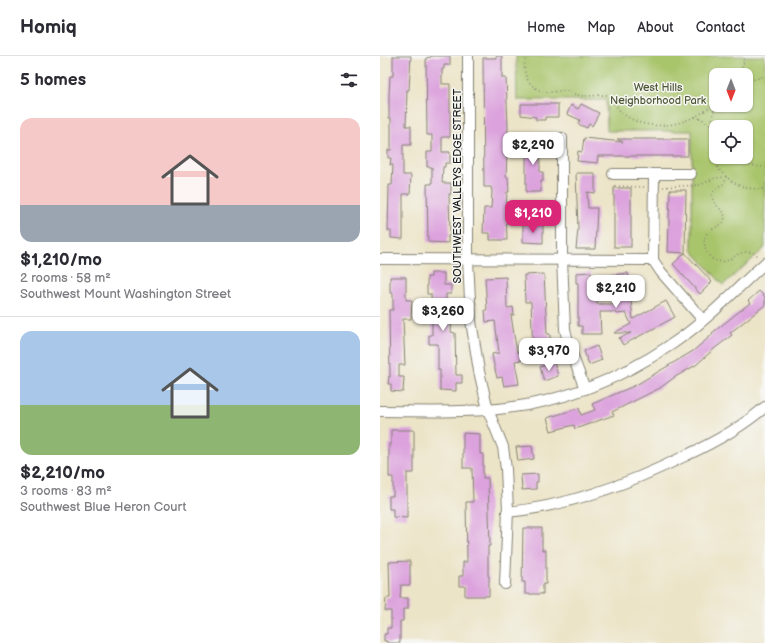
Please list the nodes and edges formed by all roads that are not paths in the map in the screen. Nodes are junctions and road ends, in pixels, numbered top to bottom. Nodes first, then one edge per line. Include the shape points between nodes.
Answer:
1 (468, 56) edge
2 (562, 138) dead end
3 (613, 174) dead end
4 (654, 174) junction
5 (691, 174) dead end
6 (380, 259) edge
7 (468, 259) junction
8 (562, 259) junction
9 (653, 260) junction
10 (765, 263) edge
11 (703, 320) junction
12 (585, 389) junction
13 (765, 407) edge
14 (488, 410) junction
15 (380, 411) edge
16 (508, 512) junction
17 (505, 584) dead end

1 - 7 street, SOUTHWEST VALLEYS EDGE STREET
2 - 8 street
3 - 4 street
4 - 5 street
4 - 9 street
6 - 7 street
7 - 8 street
7 - 14 street, SOUTHWEST VALLEYS EDGE STREET via 471,321
8 - 9 street
8 - 12 street via 565,329
9 - 11 street
10 - 11 street
11 - 12 street via 673,344 638,365
12 - 14 street via 537,402
13 - 16 street via 719,440 618,486 565,501
14 - 15 street
14 - 16 street, SOUTHWEST VALLEYS EDGE STREET via 503,447
16 - 17 street, SOUTHWEST VALLEYS EDGE STREET

